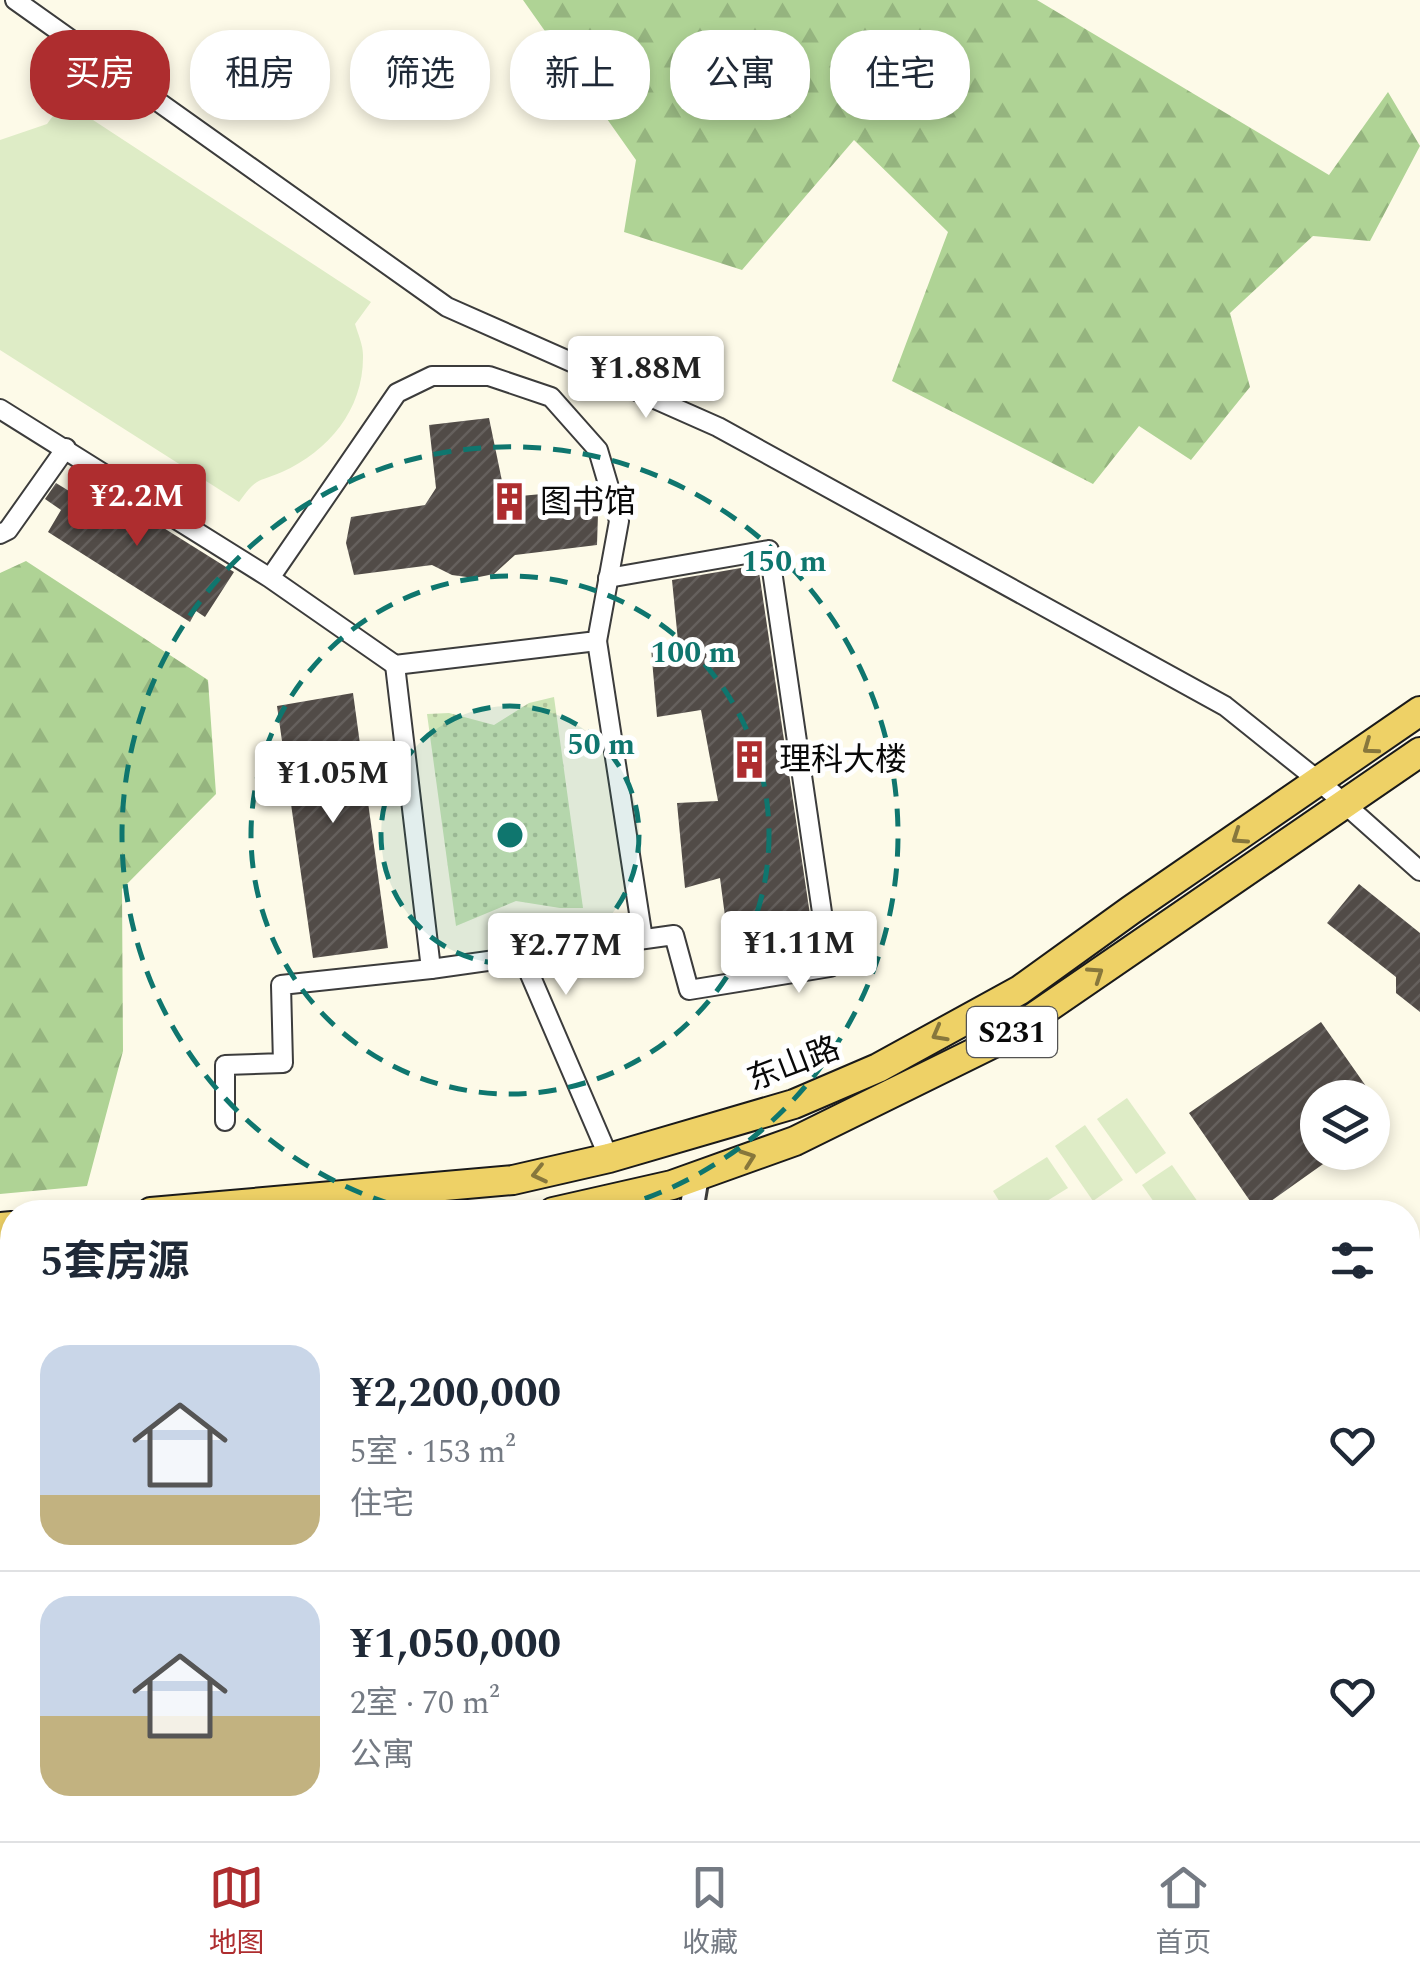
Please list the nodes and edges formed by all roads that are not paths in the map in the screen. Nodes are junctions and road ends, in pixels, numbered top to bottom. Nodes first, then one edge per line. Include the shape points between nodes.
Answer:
1 (15, 0) edge
2 (5, 411) edge
3 (66, 448) junction
4 (0, 534) edge
5 (270, 578) junction
6 (608, 578) junction
7 (596, 641) junction
8 (395, 665) junction
9 (1420, 711) edge
10 (1420, 752) edge
11 (1320, 782) junction
12 (1344, 804) junction
13 (1420, 871) edge
14 (643, 939) junction
15 (522, 956) junction
16 (431, 969) junction
17 (225, 1122) dead end
18 (609, 1158) junction
19 (697, 1176) junction
20 (287, 1200) edge
21 (606, 1200) edge
22 (693, 1200) edge

1 - 11 street via 447,306 735,436 1225,706
2 - 3 street
3 - 4 street
3 - 5 street
5 - 6 street via 397,393 432,376 489,376 551,396 598,450 618,521
5 - 8 street
6 - 7 street
6 - 14 street via 769,550 830,967 689,990 674,936
7 - 8 street
7 - 14 street
8 - 16 street
9 -> 11 main road, 东山路 / S231
10 - 12 main road, 东山路 / S231
11 - 12 street
11 -> 18 main road, 东山路 / S231 via 1020,990 878,1068 794,1104
12 - 13 street
19 -> 12 main road, 东山路 / S231 via 794,1142 1002,1038
14 - 15 street
15 - 16 street
15 - 18 street
16 - 17 street via 281,985 283,1063 225,1065
18 -> 20 main road, 东山路 / S231 via 513,1180
19 - 21 main road, 东山路 / S231
19 - 22 street

